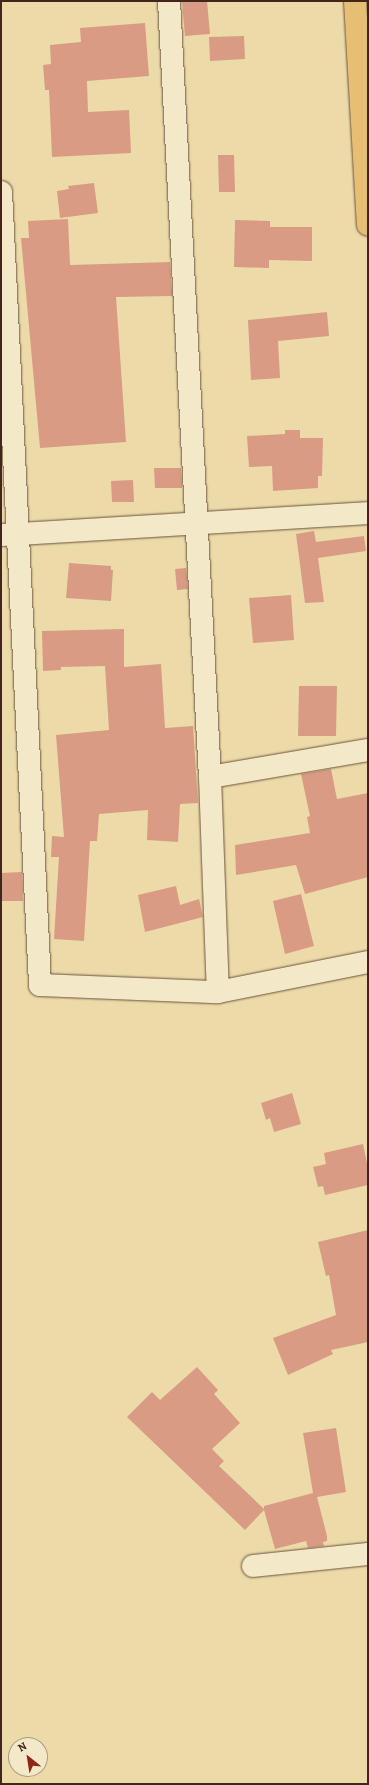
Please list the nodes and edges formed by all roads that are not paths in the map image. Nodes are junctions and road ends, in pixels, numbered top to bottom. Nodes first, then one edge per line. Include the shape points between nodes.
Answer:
1 (169, 1) edge
2 (355, 1) edge
3 (1, 192) edge
4 (368, 225) edge
5 (368, 513) edge
6 (197, 523) junction
7 (9, 535) edge
8 (368, 750) edge
9 (210, 777) junction
10 (368, 962) edge
11 (218, 992) junction
12 (368, 1554) edge
13 (253, 1566) dead end

1 - 6 street
2 - 4 main road
3 - 7 street
5 - 6 street
6 - 7 street
6 - 9 street
7 - 11 street via 40,985
8 - 9 street
9 - 11 street
10 - 11 street
12 - 13 street

